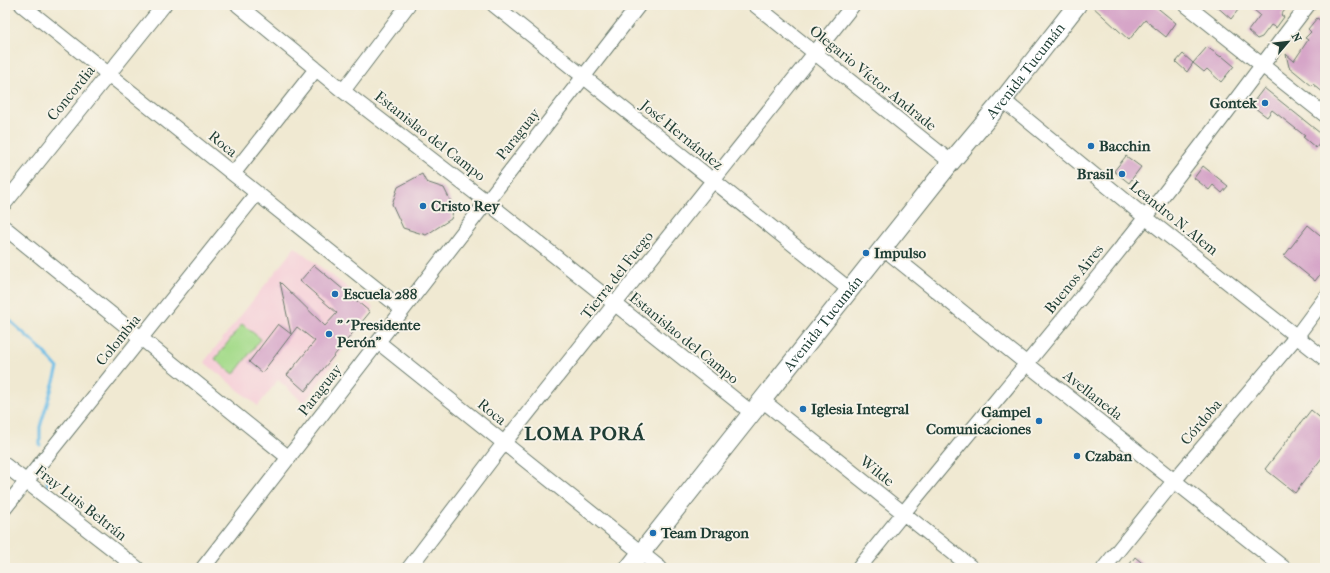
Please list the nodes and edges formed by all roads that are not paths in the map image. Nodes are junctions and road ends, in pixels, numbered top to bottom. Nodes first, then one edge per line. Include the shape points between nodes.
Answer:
1 (22, 5) edge
2 (164, 5) edge
3 (238, 5) edge
4 (408, 5) edge
5 (494, 5) edge
6 (639, 5) edge
7 (755, 5) edge
8 (853, 5) edge
9 (1077, 5) edge
10 (1186, 5) edge
11 (1308, 5) edge
12 (815, 52) junction
13 (1262, 65) junction
14 (316, 68) junction
15 (109, 74) junction
16 (583, 77) junction
17 (343, 90) junction
18 (1003, 100) junction
19 (1325, 116) edge
20 (952, 162) junction
21 (233, 174) junction
22 (713, 181) junction
23 (257, 193) junction
24 (487, 202) junction
25 (5, 203) edge
26 (1145, 217) junction
27 (5, 228) edge
28 (883, 248) junction
29 (850, 290) junction
30 (1325, 298) edge
31 (615, 304) junction
32 (403, 310) junction
33 (1296, 337) junction
34 (141, 338) junction
35 (378, 342) junction
36 (1325, 359) edge
37 (1027, 364) junction
38 (757, 407) junction
39 (504, 443) junction
40 (289, 458) junction
41 (5, 465) edge
42 (1174, 480) junction
43 (26, 482) junction
44 (5, 508) edge
45 (903, 513) junction
46 (641, 553) junction
47 (137, 568) edge
48 (203, 568) edge
49 (410, 568) edge
50 (629, 568) edge
51 (660, 568) edge
52 (859, 568) edge
53 (972, 568) edge
54 (1104, 568) edge
55 (1284, 568) edge

1 - 15 street, Roca
2 - 15 street, Concordia
3 - 14 street, Estanislao del Campo
4 - 17 street
5 - 16 street, José Hernández
6 - 16 street, Paraguay
7 - 12 street, Olegario Víctor Andrade
8 - 12 street, Tierra del Fuego
9 - 18 main road, Avenida Tucumán
10 - 13 street
11 - 13 street, Buenos Aires
12 - 20 street, Olegario Víctor Andrade
12 - 22 street, Tierra del Fuego
13 - 19 street
13 - 26 street, Buenos Aires
14 - 17 street, Estanislao del Campo
14 - 21 street
15 - 21 street, Roca
15 - 25 street, Concordia
16 - 22 street, José Hernández
16 - 24 street, Paraguay
17 - 24 street, Estanislao del Campo
18 - 20 main road, Avenida Tucumán
18 - 26 street, Leandro N. Alem
20 - 28 main road, Avenida Tucumán
21 - 23 street, Roca
22 - 29 street, José Hernández
22 - 31 street, Tierra del Fuego
23 - 32 street, Roca
23 - 34 street, Colombia
24 - 31 street, Estanislao del Campo
24 - 32 street, Paraguay
26 - 33 street, Leandro N. Alem
26 - 37 street, Buenos Aires
27 - 34 street
28 - 29 main road, Avenida Tucumán
28 - 37 street, Avellaneda
29 - 38 main road, Avenida Tucumán
30 - 33 street, Córdoba
31 - 38 street, Estanislao del Campo
31 - 39 street, Tierra del Fuego
32 - 35 street, Paraguay
33 - 36 street, Leandro N. Alem
33 - 42 street, Córdoba
34 - 40 street
34 - 43 street, Colombia
35 - 39 street, Roca
35 - 40 street, Paraguay
37 - 42 street, Avellaneda
37 - 45 street, Buenos Aires
38 - 45 street, Wilde
38 - 46 main road, Avenida Tucumán
39 - 46 street, Roca
39 - 49 street, Tierra del Fuego
40 - 48 street, Paraguay
41 - 43 street, Fray Luis Beltrán
42 - 54 street, Córdoba
42 - 55 street, Avellaneda
43 - 44 street, Colombia
43 - 47 street, Fray Luis Beltrán
45 - 52 street, Buenos Aires
45 - 53 street, Wilde
46 - 50 main road, Avenida Tucumán
46 - 51 street, Roca

